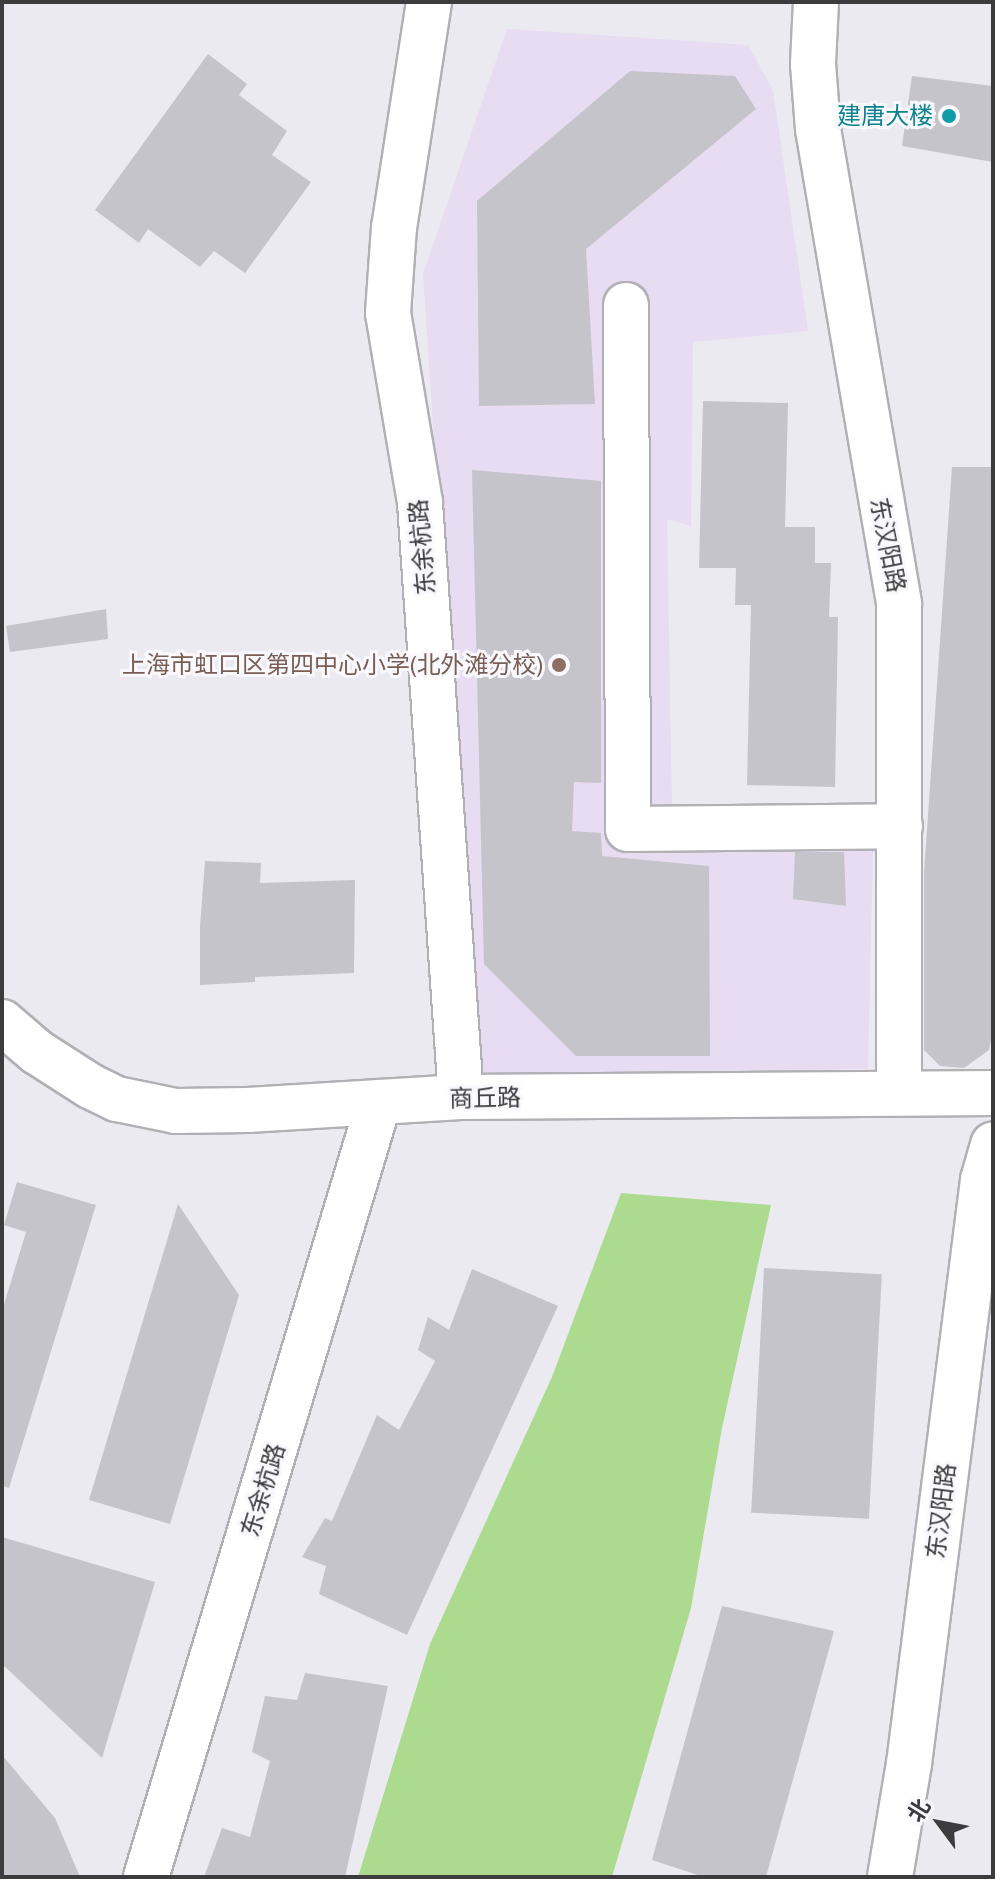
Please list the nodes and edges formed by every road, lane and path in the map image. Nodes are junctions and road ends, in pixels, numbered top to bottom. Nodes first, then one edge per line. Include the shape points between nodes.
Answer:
1 (429, 2) edge
2 (816, 2) edge
3 (626, 305) dead end
4 (900, 826) junction
5 (2, 1022) edge
6 (899, 1093) junction
7 (993, 1093) edge
8 (461, 1097) junction
9 (379, 1102) junction
10 (993, 1144) edge
11 (896, 1873) edge
12 (146, 1877) edge

1 - 8 street, 东余杭路 via 394,227 388,313 420,503
2 - 4 street, 东汉阳路 via 818,129 899,604
3 - 4 street via 628,829
4 - 6 street, 东汉阳路
5 - 9 street, 商丘路 via 64,1071 117,1099 145,1106 210,1111
6 - 7 street, 商丘路
6 - 8 street, 商丘路
8 - 9 street, 商丘路
9 - 12 street, 东余杭路
10 - 11 street, 东汉阳路 via 983,1180

